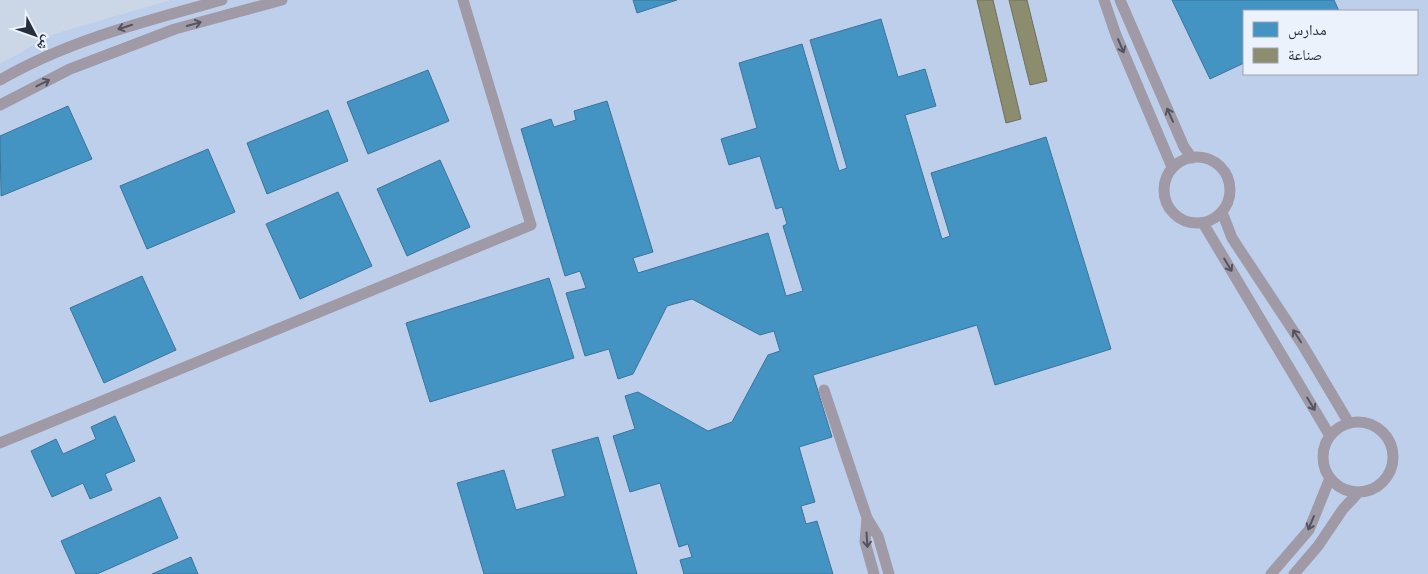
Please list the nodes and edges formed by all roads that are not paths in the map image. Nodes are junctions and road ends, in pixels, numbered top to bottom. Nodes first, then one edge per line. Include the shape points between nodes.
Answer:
1 (222, 0) edge
2 (282, 0) edge
3 (463, 0) edge
4 (1104, 0) edge
5 (1120, 0) edge
6 (0, 80) edge
7 (0, 105) edge
8 (1192, 158) junction
9 (1172, 167) junction
10 (1222, 212) junction
11 (1203, 223) junction
12 (824, 390) dead end
13 (1349, 423) junction
14 (1330, 436) junction
15 (0, 443) edge
16 (1330, 478) junction
17 (1359, 492) junction
18 (867, 518) junction
19 (874, 574) edge
20 (889, 574) edge
21 (1271, 574) edge
22 (1294, 574) edge

1 -> 6 street via 94,38 54,53
7 -> 2 street via 70,69 175,29
3 - 15 street via 531,225
4 -> 9 street
8 -> 5 street via 1184,147
8 - 9 street
8 - 10 street via 1214,161 1226,174 1230,191
9 - 11 street via 1164,186 1168,206 1183,220
10 - 11 street
13 -> 10 street via 1302,344 1232,238
11 -> 14 street
12 - 18 street
13 - 14 street
13 - 17 street via 1361,422 1378,428 1390,442 1393,454 1392,466 1380,485
14 - 16 street via 1323,457
16 - 17 street via 1338,486
16 -> 21 street via 1309,530
17 - 22 street
18 -> 19 street via 865,542
18 - 20 street via 878,536

